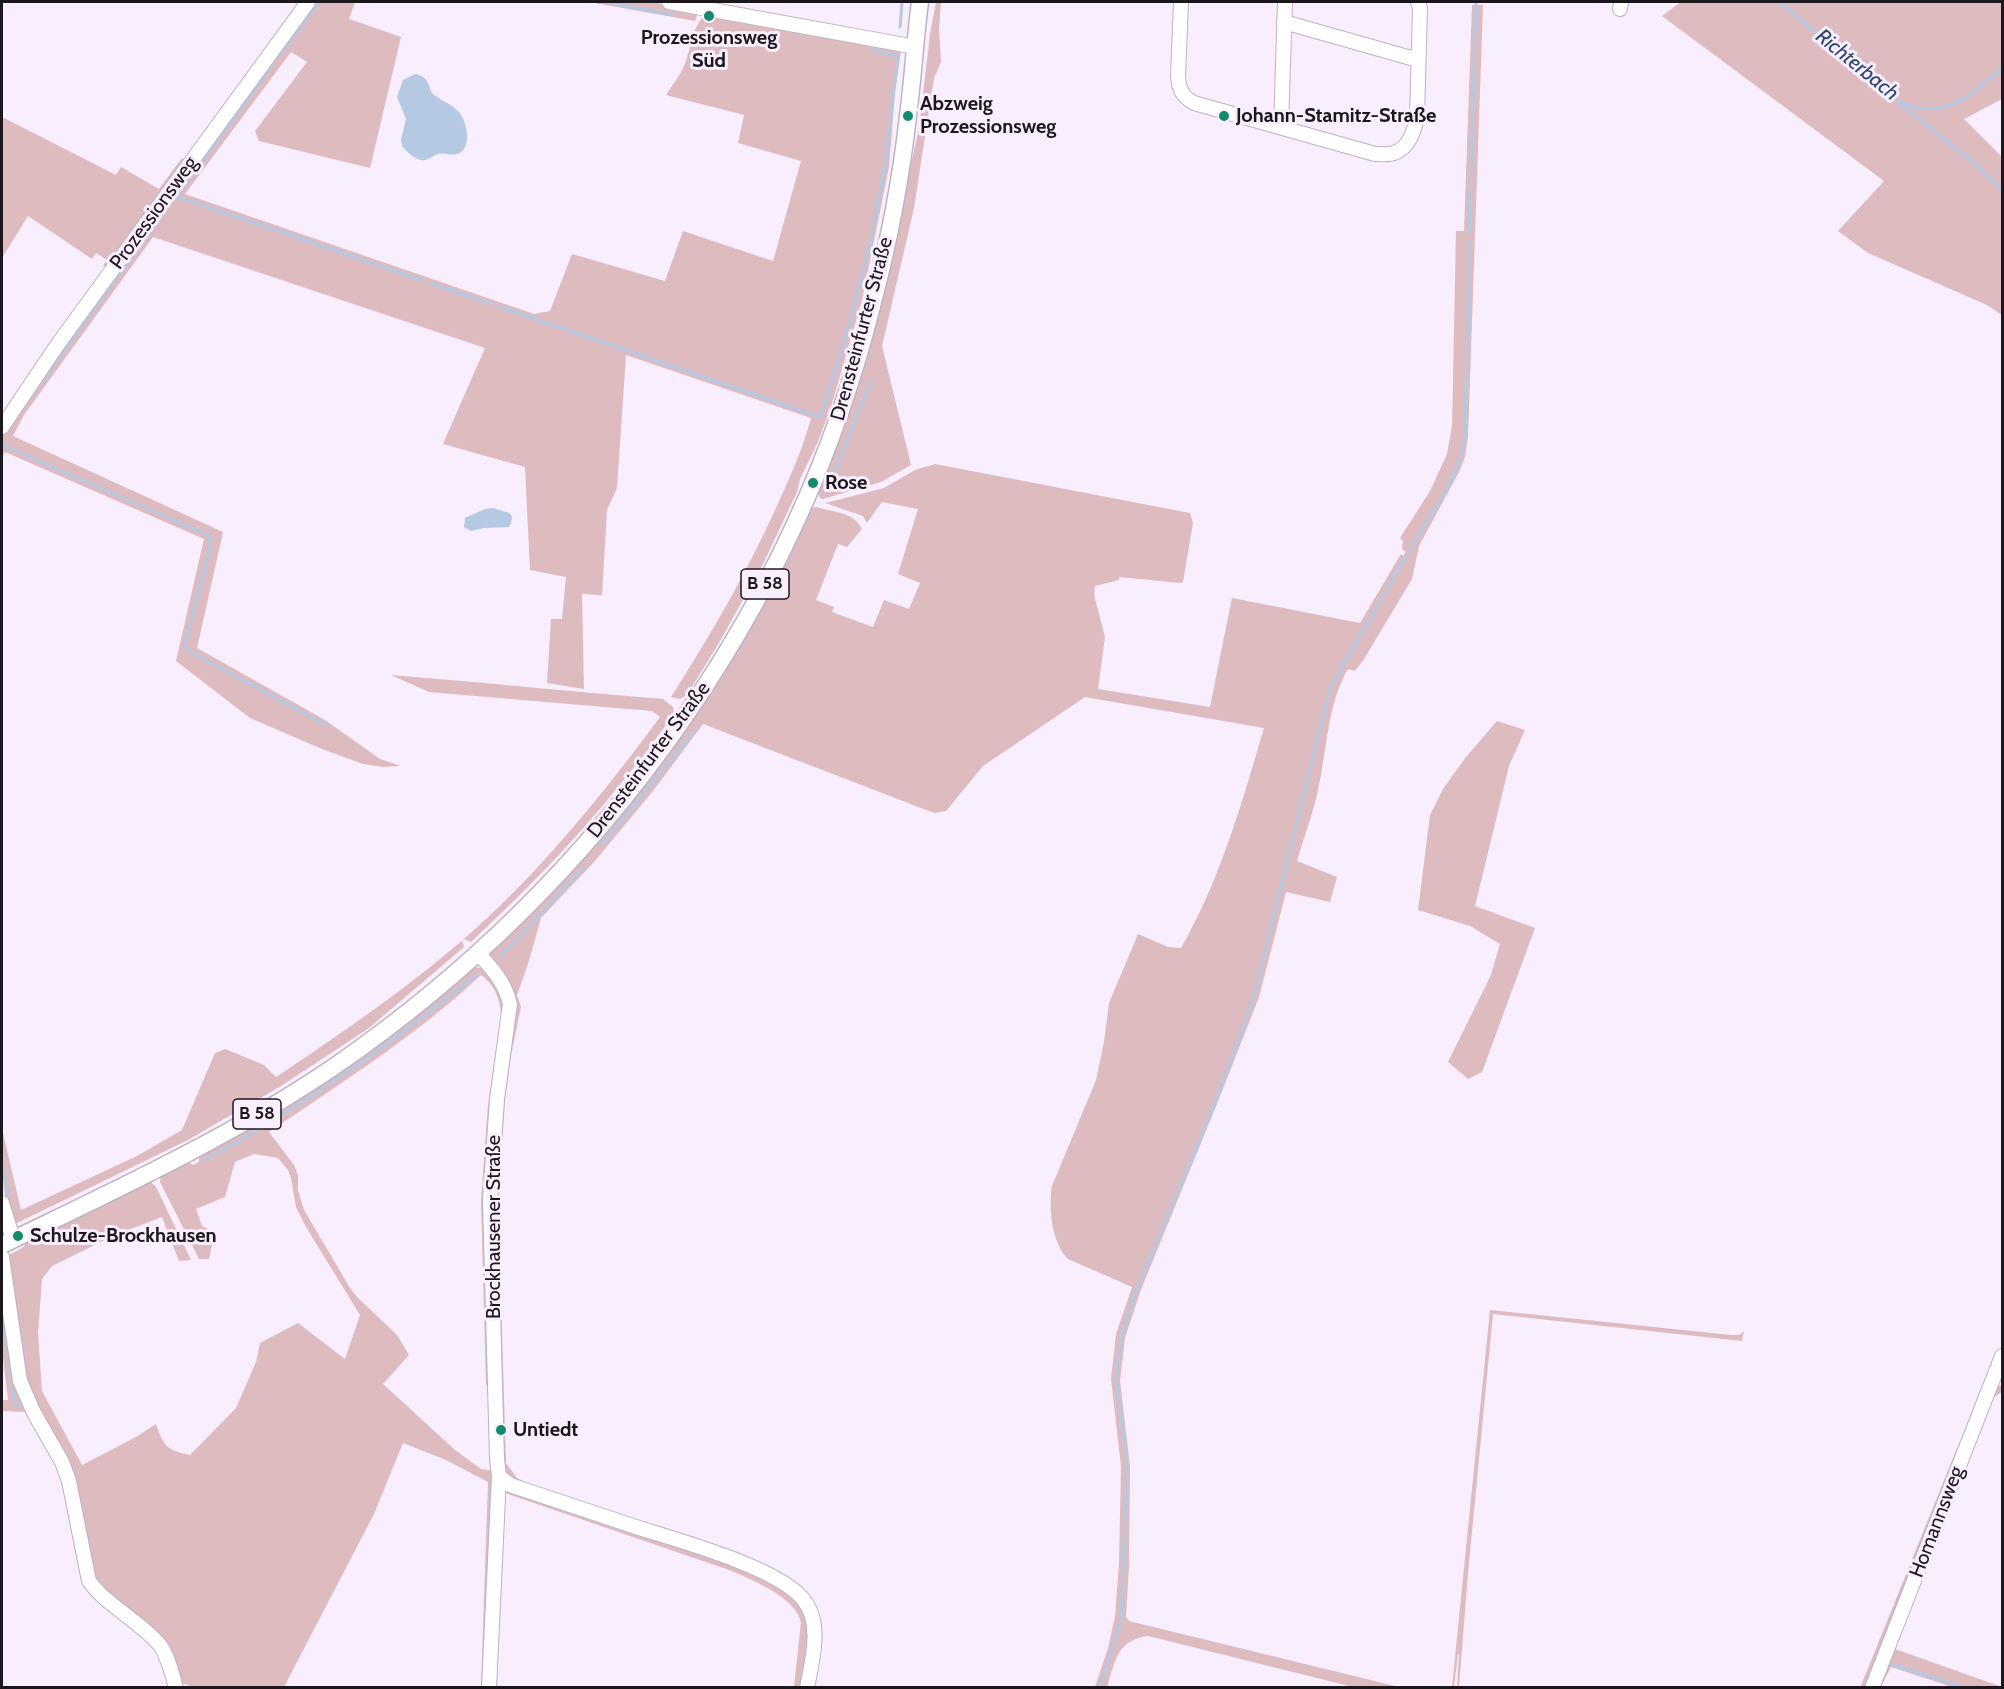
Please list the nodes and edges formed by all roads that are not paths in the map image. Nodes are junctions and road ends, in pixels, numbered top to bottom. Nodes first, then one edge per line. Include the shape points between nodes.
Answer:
1 (308, 2) edge
2 (669, 2) edge
3 (920, 2) edge
4 (1181, 2) edge
5 (1285, 2) edge
6 (1418, 2) edge
7 (1284, 22) junction
8 (916, 47) junction
9 (1418, 60) junction
10 (1281, 127) junction
11 (2, 427) edge
12 (478, 953) junction
13 (3, 1208) edge
14 (8, 1242) edge
15 (2, 1257) edge
16 (2002, 1356) edge
17 (499, 1476) junction
18 (179, 1687) edge
19 (489, 1688) edge
20 (807, 1688) edge
21 (1872, 1688) edge

1 - 11 street, Prozessionsweg
2 - 8 street
3 - 8 main road, Drensteinfurter Straße / B 58
4 - 10 street via 1178,76 1184,97
5 - 7 street
6 - 9 street
7 - 9 street
7 - 10 street
8 - 12 main road, Drensteinfurter Straße / B 58 via 901,169 870,313 833,432 783,549 716,670 644,774 564,868
9 - 10 street via 1417,118 1406,144 1394,153 1375,154
12 - 14 main road, Drensteinfurter Straße / B 58 via 404,1015 289,1095 191,1151
12 - 17 street, Brockhausener Straße via 501,980 510,1004 497,1099 490,1200
13 - 14 street
15 - 18 street via 20,1381 69,1481 89,1581 160,1645
16 - 21 street, Homannsweg
17 - 19 street, Brockhausener Straße
17 - 20 street via 510,1485 712,1551 784,1583 804,1599 813,1618

